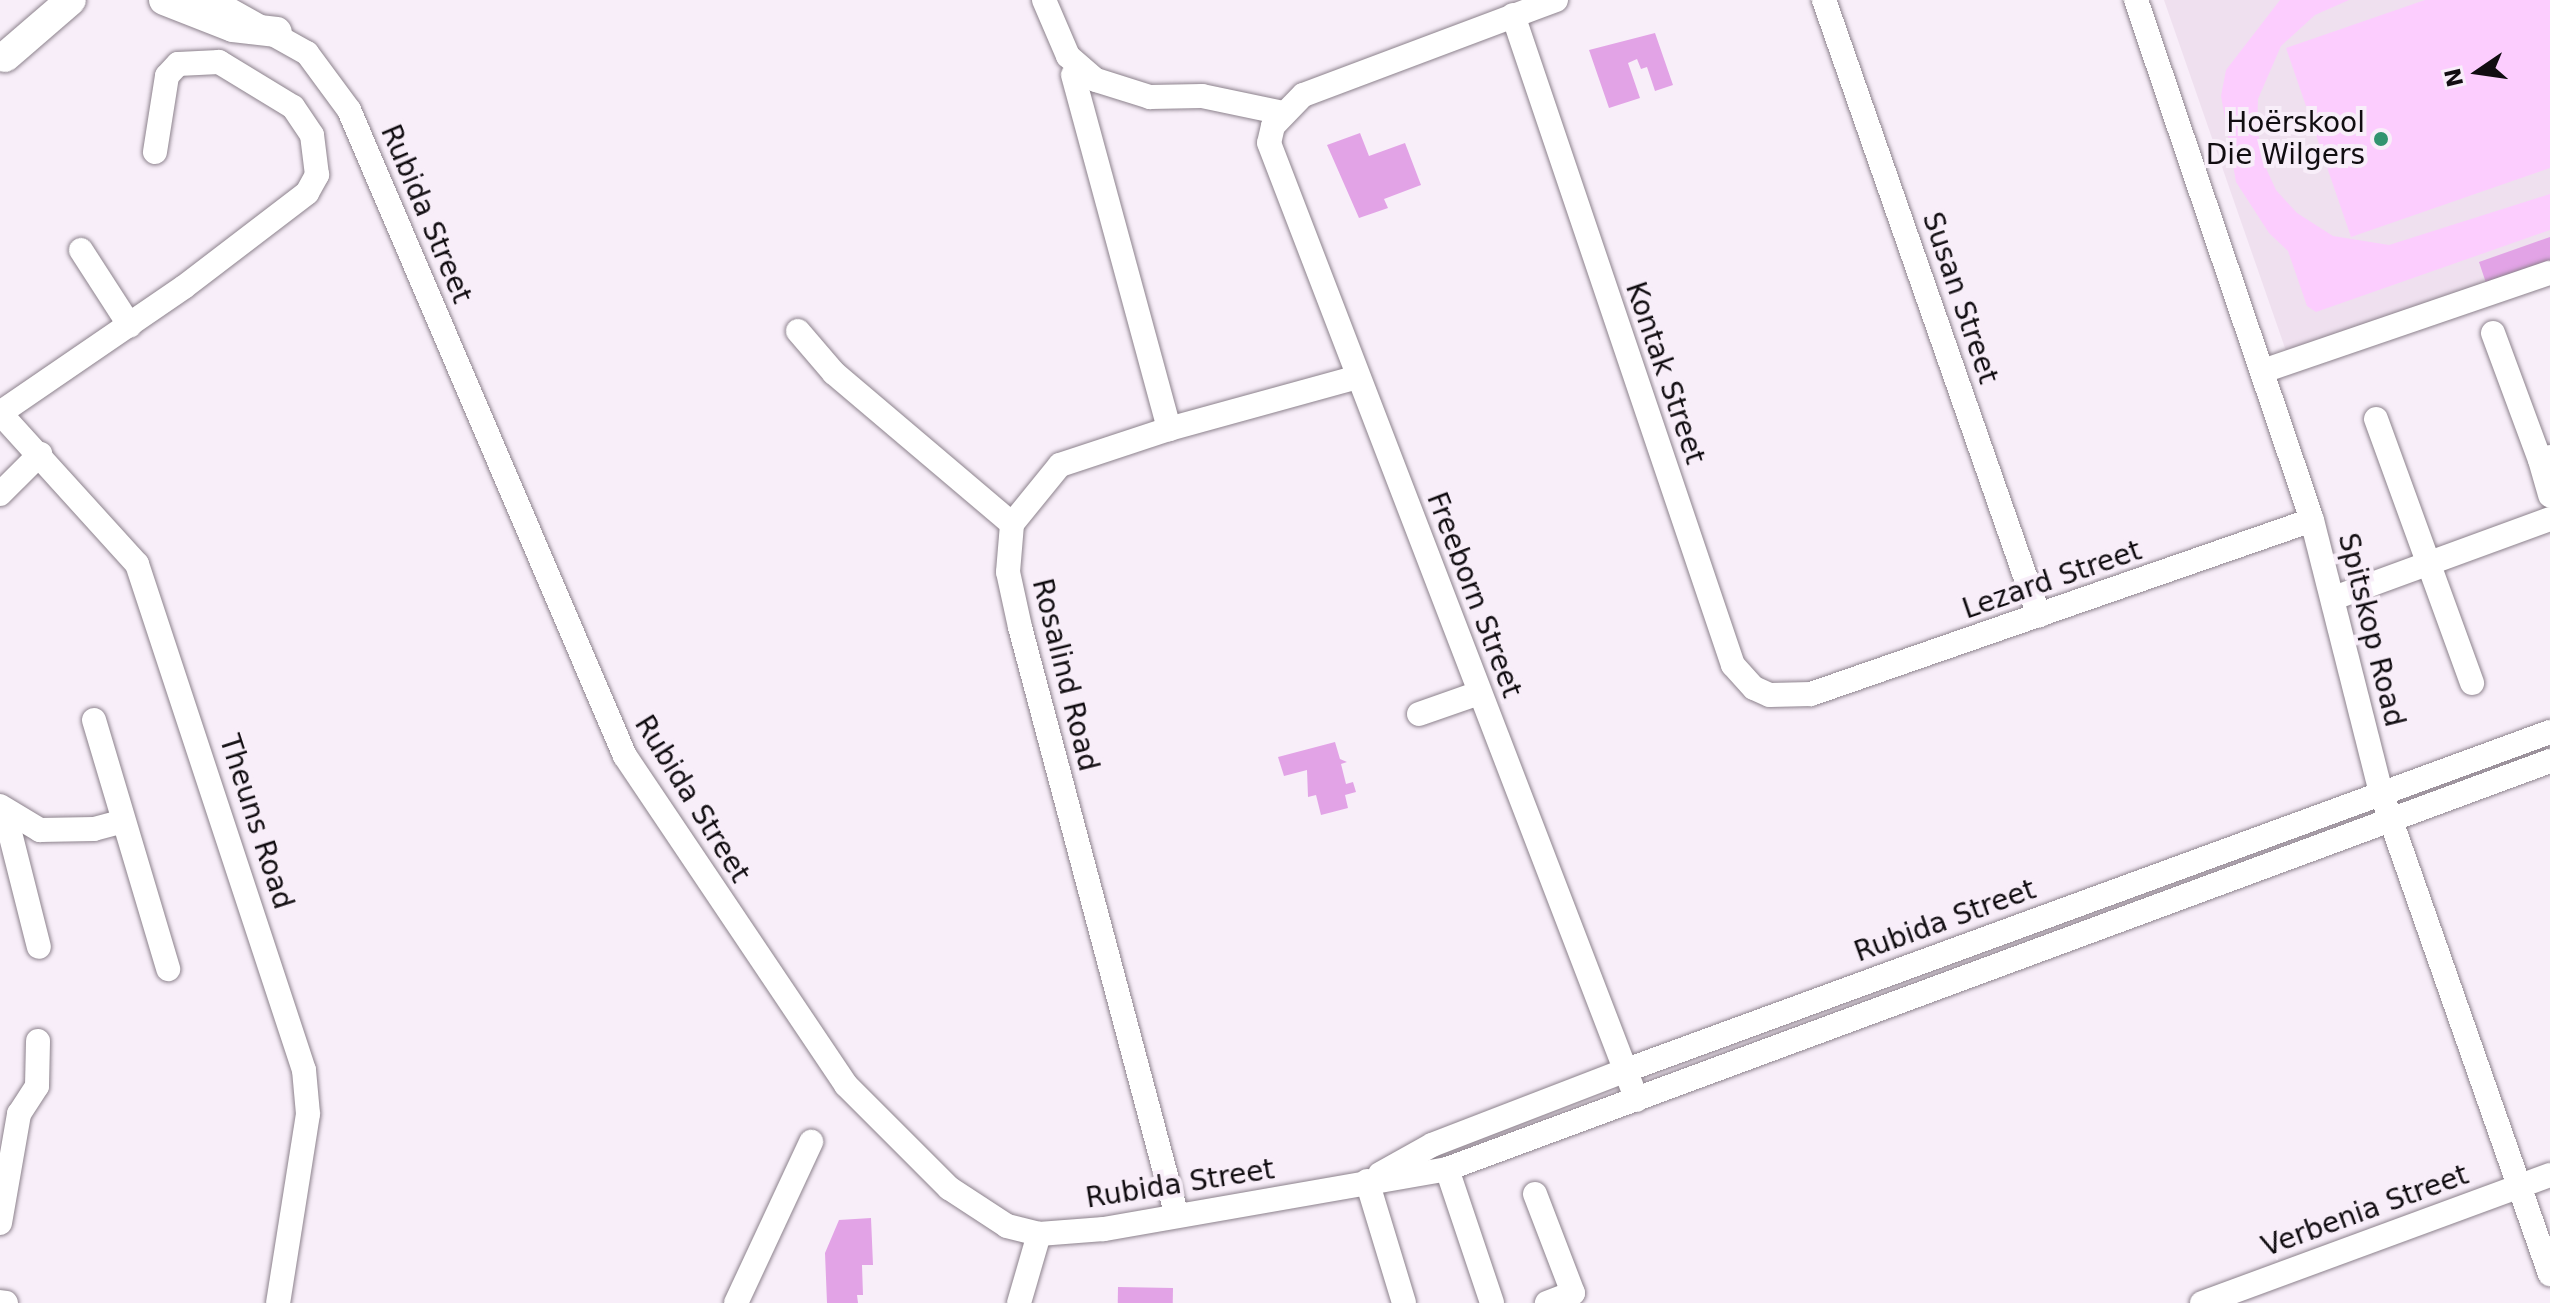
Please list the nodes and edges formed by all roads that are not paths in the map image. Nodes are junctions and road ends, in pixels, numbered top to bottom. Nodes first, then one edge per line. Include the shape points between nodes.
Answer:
1 (39, 0) edge
2 (71, 0) edge
3 (164, 0) edge
4 (212, 0) edge
5 (1044, 0) edge
6 (1556, 0) edge
7 (1824, 0) edge
8 (2136, 0) edge
9 (1513, 15) junction
10 (277, 32) junction
11 (2, 61) edge
12 (1073, 75) dead end
13 (1283, 113) junction
14 (155, 152) dead end
15 (81, 250) dead end
16 (2550, 273) edge
17 (130, 326) junction
18 (798, 331) dead end
19 (2493, 333) dead end
20 (2263, 371) junction
21 (1358, 377) junction
22 (0, 413) edge
23 (2376, 419) dead end
24 (1169, 429) junction
25 (40, 454) junction
26 (2545, 459) edge
27 (0, 494) edge
28 (2550, 496) edge
29 (2550, 519) edge
30 (2312, 520) junction
31 (1012, 524) junction
32 (2425, 563) junction
33 (2334, 598) junction
34 (2039, 616) junction
35 (2472, 683) dead end
36 (1479, 693) junction
37 (1811, 694) joint
38 (1419, 714) dead end
39 (94, 720) dead end
40 (2550, 732) edge
41 (2550, 761) edge
42 (2381, 792) junction
43 (2, 809) edge
44 (123, 821) junction
45 (2392, 821) junction
46 (39, 947) dead end
47 (168, 969) dead end
48 (38, 1041) dead end
49 (1624, 1071) junction
50 (1637, 1100) junction
51 (811, 1142) dead end
52 (1447, 1169) junction
53 (2550, 1175) edge
54 (1367, 1181) junction
55 (2517, 1187) junction
56 (1535, 1194) dead end
57 (1176, 1213) junction
58 (0, 1223) edge
59 (1039, 1234) junction
60 (2550, 1274) edge
61 (278, 1303) edge
62 (736, 1303) edge
63 (1019, 1303) edge
64 (1404, 1303) edge
65 (1492, 1303) edge
66 (1547, 1303) edge
67 (2202, 1303) edge

1 - 11 main road
2 - 11 main road
3 - 10 main road via 233,27
4 - 10 street, Rubida Street
5 - 13 street via 1068,56 1096,80 1150,97 1202,96
6 - 9 street
7 - 34 street, Susan Street
8 - 20 street, Spitskop Road
9 - 13 street via 1303,95
9 - 37 street, Kontak Street via 1733,665 1754,688 1770,695
10 - 59 street, Rubida Street via 318,64 349,110 625,756 846,1085 949,1188 994,1220
12 - 24 street
13 - 21 street, Freeborn Street via 1269,143 1273,161
14 - 17 street via 167,76 178,64 219,62 293,107 312,135 317,175 307,193
15 - 17 street
16 - 20 street
17 - 22 street
18 - 31 street via 834,373
19 - 26 street
20 - 30 street, Spitskop Road
21 - 24 street
21 - 36 street, Freeborn Street
22 - 25 street, Theuns Road
23 - 32 street
24 - 31 street via 1060,465
25 - 27 street
25 - 61 street, Theuns Road via 123,546 147,586 304,1070 308,1114
26 - 28 street
29 - 32 street
30 - 33 street, Spitskop Road
30 - 34 street, Lezard Street
31 - 57 street, Rosalind Road via 1008,572 1020,627
32 - 33 street
32 - 35 street
33 - 42 street, Spitskop Road
34 - 37 street, Lezard Street
36 - 38 street
36 - 49 street, Freeborn Street
39 - 44 street
40 - 42 street, Rubida Street
41 - 45 street, Rubida Street
42 - 45 street, Spitskop Road
42 - 49 street, Rubida Street
43 - 44 street via 40,830 94,829
43 - 46 street
44 - 47 street
45 - 50 street, Rubida Street
45 - 55 street, Spitskop Road
48 - 58 street via 37,1086 19,1114
49 - 50 street, Freeborn Street
49 - 54 street, Rubida Street via 1432,1145
50 - 52 street, Rubida Street
51 - 62 street
52 - 54 street, Rubida Street
52 - 65 street
53 - 55 street, Verbenia Street
54 - 57 street, Rubida Street via 1260,1204
54 - 64 street
55 - 60 street, Spitskop Road
55 - 67 street, Verbenia Street
56 - 66 street via 1573,1293
57 - 59 street, Rubida Street via 1104,1229
59 - 63 street

